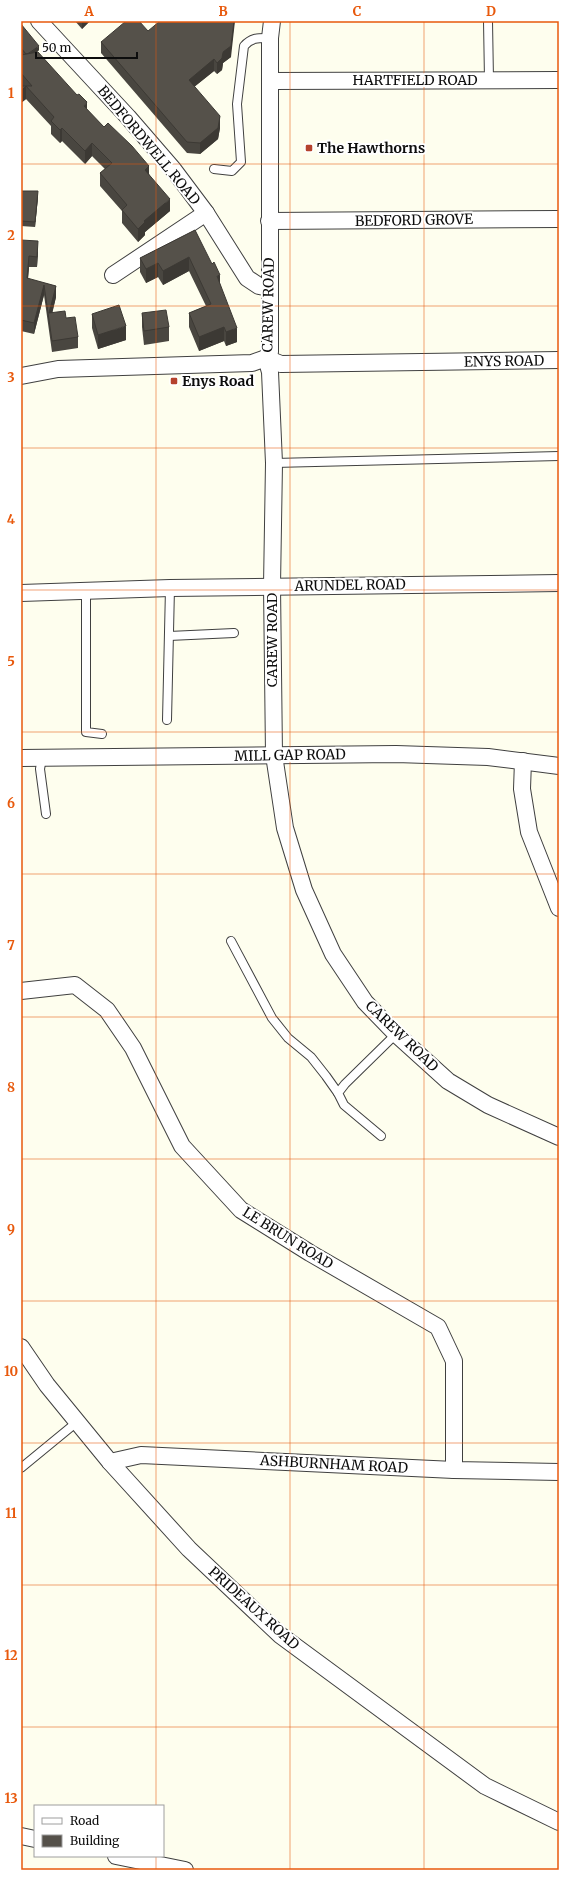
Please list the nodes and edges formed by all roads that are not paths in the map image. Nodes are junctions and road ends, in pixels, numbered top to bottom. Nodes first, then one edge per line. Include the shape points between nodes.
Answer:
1 (39, 21) edge
2 (272, 21) edge
3 (488, 21) edge
4 (270, 38) junction
5 (489, 80) junction
6 (559, 80) edge
7 (270, 81) junction
8 (214, 169) dead end
9 (206, 213) junction
10 (559, 219) edge
11 (269, 222) junction
12 (113, 275) dead end
13 (269, 288) junction
14 (266, 358) junction
15 (559, 360) edge
16 (21, 376) edge
17 (559, 456) edge
18 (274, 463) junction
19 (559, 583) edge
20 (272, 586) junction
21 (170, 588) junction
22 (86, 592) junction
23 (21, 593) edge
24 (234, 633) dead end
25 (169, 636) junction
26 (167, 720) dead end
27 (102, 734) dead end
28 (274, 755) junction
29 (21, 758) edge
30 (42, 758) junction
31 (523, 761) junction
32 (559, 766) edge
33 (46, 814) dead end
34 (559, 908) edge
35 (231, 941) dead end
36 (21, 991) edge
37 (396, 1034) junction
38 (338, 1094) junction
39 (381, 1136) dead end
40 (559, 1137) edge
41 (21, 1347) edge
42 (77, 1422) junction
43 (110, 1462) junction
44 (21, 1468) edge
45 (454, 1470) junction
46 (559, 1472) edge
47 (559, 1822) edge
48 (21, 1836) edge
49 (34, 1839) edge
50 (121, 1857) edge
51 (185, 1870) edge

1 - 9 street, BEDFORDWELL ROAD via 128,117
2 - 4 street, CAREW ROAD
3 - 5 lane
4 - 7 street, CAREW ROAD
4 - 8 lane via 256,38 244,46 237,104 241,162 232,171
5 - 6 street, HARTFIELD ROAD
5 - 7 street, HARTFIELD ROAD
7 - 11 street, CAREW ROAD
9 - 12 street
9 - 13 street, BEDFORDWELL ROAD via 247,278 259,286
10 - 11 street, BEDFORD GROVE
11 - 13 street, CAREW ROAD
13 - 14 street, CAREW ROAD via 270,352
14 - 15 street, ENYS ROAD via 281,364
14 - 16 street via 252,363 58,369
14 - 18 street, CAREW ROAD via 270,372
17 - 18 lane
18 - 20 street, CAREW ROAD
19 - 20 street, ARUNDEL ROAD
20 - 21 street, ARUNDEL ROAD
20 - 28 street, CAREW ROAD
21 - 22 street, ARUNDEL ROAD
21 - 25 lane
22 - 23 street, ARUNDEL ROAD
22 - 27 lane via 86,732
24 - 25 lane
25 - 26 lane
28 - 30 street, MILL GAP ROAD
28 - 31 street, MILL GAP ROAD via 396,754 488,757
28 - 37 street, CAREW ROAD via 285,828 304,890 333,954 365,1002
29 - 30 street, MILL GAP ROAD
30 - 33 lane via 40,769
31 - 32 street, MILL GAP ROAD
31 - 34 street via 522,789 529,832
35 - 38 lane via 272,1018 288,1038 310,1056
36 - 45 street, LE BRUN ROAD via 75,986 107,1010 134,1048 182,1146 241,1210 438,1327 454,1361
37 - 38 lane via 344,1084
37 - 40 street, CAREW ROAD via 448,1081 488,1105
38 - 39 lane via 344,1105
41 - 42 street, PRIDEAUX ROAD
42 - 43 street, PRIDEAUX ROAD
42 - 44 lane
43 - 45 street, ASHBURNHAM ROAD via 141,1456
43 - 47 street, PRIDEAUX ROAD via 189,1549 280,1635 485,1786
45 - 46 street, ASHBURNHAM ROAD
48 - 49 street
50 - 51 street

